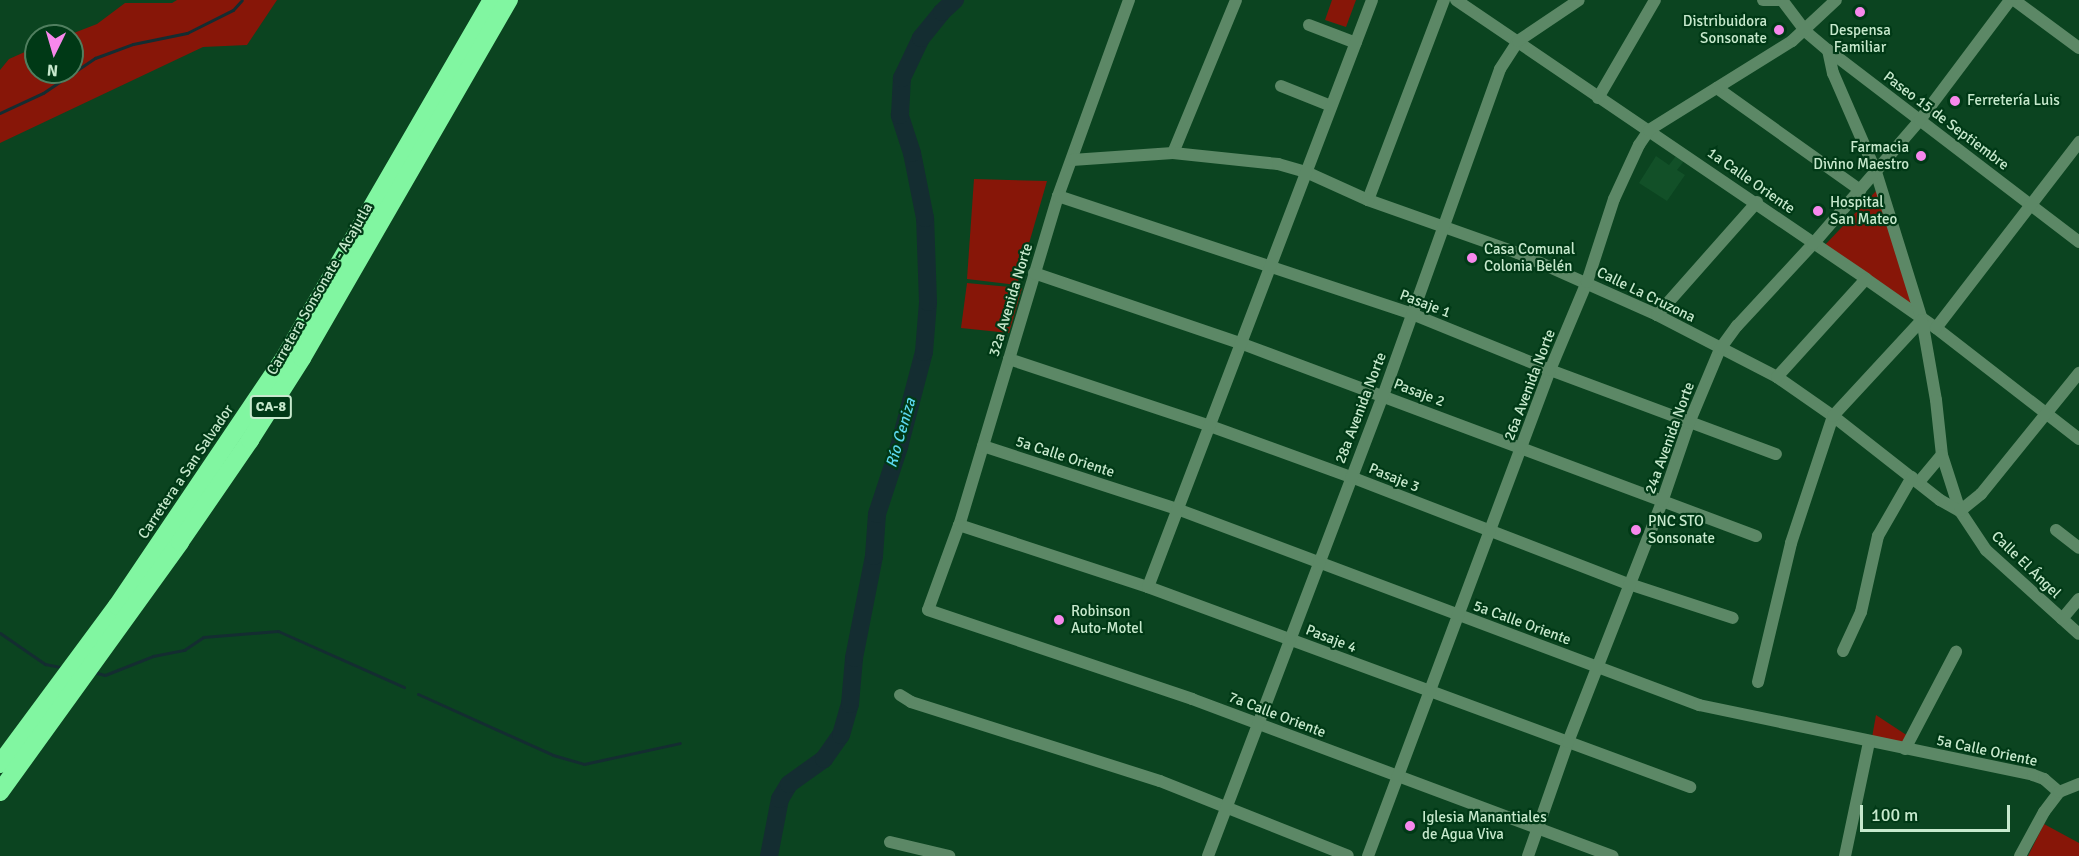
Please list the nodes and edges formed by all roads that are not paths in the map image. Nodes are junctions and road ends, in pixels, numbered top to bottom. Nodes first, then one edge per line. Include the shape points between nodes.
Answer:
1 (492, 0) edge
2 (509, 0) edge
3 (1129, 0) edge
4 (1236, 0) edge
5 (1372, 0) edge
6 (1444, 0) edge
7 (1456, 0) edge
8 (1579, 0) edge
9 (1655, 0) edge
10 (1763, 0) edge
11 (1782, 0) edge
12 (2012, 0) edge
13 (1832, 5) edge
14 (1309, 25) dead end
15 (1801, 26) junction
16 (1518, 41) junction
17 (1356, 43) junction
18 (2079, 48) edge
19 (1828, 50) junction
20 (1281, 86) dead end
21 (1717, 88) junction
22 (1598, 98) junction
23 (1331, 106) junction
24 (1920, 120) junction
25 (1649, 130) junction
26 (2079, 142) edge
27 (1173, 153) junction
28 (1072, 159) junction
29 (1306, 172) junction
30 (1876, 172) junction
31 (1860, 189) junction
32 (1058, 196) junction
33 (1368, 200) junction
34 (1756, 202) junction
35 (2031, 206) junction
36 (1443, 226) junction
37 (2079, 242) edge
38 (1814, 244) junction
39 (1269, 266) junction
40 (1034, 273) junction
41 (1866, 279) junction
42 (1587, 282) junction
43 (1412, 314) junction
44 (1657, 315) junction
45 (1923, 320) junction
46 (1936, 328) junction
47 (1240, 343) junction
48 (1720, 349) junction
49 (1009, 359) junction
50 (1550, 370) junction
51 (2079, 373) edge
52 (1777, 377) junction
53 (1383, 396) junction
54 (2047, 413) junction
55 (1833, 416) junction
56 (1689, 423) junction
57 (1210, 426) junction
58 (2079, 439) edge
59 (983, 446) junction
60 (1522, 448) junction
61 (1776, 454) dead end
62 (1942, 455) junction
63 (1351, 477) junction
64 (1916, 480) junction
65 (1662, 502) junction
66 (1177, 509) junction
67 (1960, 511) junction
68 (958, 525) junction
69 (2056, 530) dead end
70 (1491, 533) junction
71 (1756, 536) dead end
72 (2079, 548) edge
73 (1320, 562) junction
74 (1629, 584) junction
75 (1148, 587) junction
76 (2079, 599) edge
77 (928, 610) joint
78 (1458, 615) junction
79 (1733, 618) dead end
80 (2062, 620) junction
81 (2079, 634) edge
82 (1292, 639) junction
83 (1843, 651) dead end
84 (1956, 652) dead end
85 (1598, 667) junction
86 (1758, 682) dead end
87 (1429, 693) junction
88 (900, 696) dead end
89 (1258, 724) junction
90 (1568, 742) junction
91 (1869, 742) junction
92 (1905, 749) junction
93 (0, 765) edge
94 (1398, 778) junction
95 (2079, 784) edge
96 (1690, 787) dead end
97 (0, 792) edge
98 (2059, 792) junction
99 (1226, 809) junction
100 (1538, 828) junction
101 (890, 842) dead end
102 (910, 852) edge
103 (948, 856) edge
104 (1208, 856) edge
105 (1348, 856) edge
106 (1368, 856) edge
107 (1528, 856) edge
108 (1613, 856) edge
109 (1845, 856) edge
110 (2020, 856) edge

1 - 93 highway, Carretera a San Salvador / CA-8 via 286,355 123,597
2 - 97 highway, Carretera Sonsonate - Acajutla / CA-8 via 302,358 250,440
3 - 28 street, 32a Avenida Norte
4 - 27 street
5 - 17 street
6 - 33 street
7 - 16 street, 1a Calle Oriente
8 - 16 street, 28a Avenida Norte
9 - 22 street
10 - 11 street
11 - 15 street, Paseo 15 de Septiembre
12 - 18 street
12 - 24 street, 24a Avenida Norte
13 - 15 street, 26a Avenida Norte
14 - 17 street
15 - 19 street, Paseo 15 de Septiembre
15 - 21 street, 26a Avenida Norte
16 - 22 street, 1a Calle Oriente
16 - 36 street, 28a Avenida Norte via 1500,69
17 - 23 street
19 - 24 street, Paseo 15 de Septiembre
19 - 30 street via 1833,73
20 - 23 street
21 - 25 street, 26a Avenida Norte
21 - 31 street
22 - 25 street, 1a Calle Oriente
23 - 29 street
24 - 30 street, 24a Avenida Norte
24 - 35 street, Paseo 15 de Septiembre
25 - 34 street, 1a Calle Oriente
25 - 42 street, 26a Avenida Norte via 1614,199
26 - 35 street
27 - 28 street, Calle La Cruzona
27 - 29 street, Calle La Cruzona via 1259,161
28 - 32 street, 32a Avenida Norte
29 - 33 street, Calle La Cruzona
29 - 39 street
30 - 31 street, 24a Avenida Norte
30 - 45 street
31 - 38 street, 24a Avenida Norte
32 - 39 street, Pasaje 1
32 - 40 street, 32a Avenida Norte
33 - 36 street, Calle La Cruzona
34 - 38 street, 1a Calle Oriente
34 - 44 street
35 - 37 street, Paseo 15 de Septiembre
35 - 46 street
36 - 42 street, Calle La Cruzona
36 - 43 street, 28a Avenida Norte
38 - 41 street, 1a Calle Oriente
38 - 48 street, 24a Avenida Norte
39 - 43 street, Pasaje 1
39 - 47 street
40 - 47 street, Pasaje 2
40 - 49 street, 32a Avenida Norte
41 - 45 street, 1a Calle Oriente
41 - 52 street
42 - 44 street, Calle La Cruzona
42 - 50 street, 26a Avenida Norte
43 - 50 street, Pasaje 1
43 - 53 street, 28a Avenida Norte
44 - 48 street, Calle La Cruzona
45 - 46 street, 1a Calle Oriente
45 - 55 street
45 - 62 street
46 - 54 street, 1a Calle Oriente
47 - 53 street, Pasaje 2
47 - 57 street
48 - 52 street, Calle La Cruzona
48 - 56 street, 24a Avenida Norte
49 - 57 street, Pasaje 3
49 - 59 street, 32a Avenida Norte
50 - 56 street, Pasaje 1
50 - 60 street, 26a Avenida Norte
51 - 54 street
52 - 55 street, Calle La Cruzona
53 - 60 street, Pasaje 2
53 - 63 street, 28a Avenida Norte
54 - 58 street, 1a Calle Oriente
54 - 67 street via 1981,494
55 - 64 street, Calle La Cruzona
55 - 86 street via 1791,543
56 - 61 street, Pasaje 1
56 - 65 street, 24a Avenida Norte
57 - 63 street, Pasaje 3
57 - 66 street
59 - 66 street, 5a Calle Oriente
59 - 68 street, 32a Avenida Norte
60 - 65 street, Pasaje 2
60 - 70 street, 26a Avenida Norte
62 - 64 street
62 - 67 street
63 - 70 street, Pasaje 3
63 - 73 street, 28a Avenida Norte
64 - 67 street, Calle La Cruzona
64 - 83 street via 1878,536 1861,612
65 - 71 street, Pasaje 2
65 - 74 street, 24a Avenida Norte
66 - 73 street, 5a Calle Oriente
66 - 75 street
67 - 80 street, Calle El Ángel via 1986,550
68 - 75 street, Pasaje 4
68 - 77 street, 32a Avenida Norte
69 - 72 street
70 - 74 street, Pasaje 3
70 - 78 street, 26a Avenida Norte
73 - 78 street, 5a Calle Oriente
73 - 82 street, 28a Avenida Norte
74 - 79 street, Pasaje 3
74 - 85 street, 24a Avenida Norte
75 - 82 street, Pasaje 4
76 - 80 street
77 - 89 street, 7a Calle Oriente
78 - 85 street, 5a Calle Oriente
78 - 87 street, 26a Avenida Norte
80 - 81 street, Calle El Ángel
82 - 87 street, Pasaje 4
82 - 89 street, 28a Avenida Norte
84 - 92 street
85 - 90 street, 24a Avenida Norte
85 - 91 street, 5a Calle Oriente via 1699,705
87 - 90 street, Pasaje 4
87 - 94 street, 26a Avenida Norte
88 - 99 street via 1160,782
89 - 94 street, 7a Calle Oriente
89 - 99 street, 28a Avenida Norte
90 - 96 street, Pasaje 4
90 - 100 street, 24a Avenida Norte
91 - 92 street, 5a Calle Oriente
91 - 109 street
92 - 98 street, 5a Calle Oriente via 2044,778
94 - 100 street, 7a Calle Oriente
94 - 106 street, 26a Avenida Norte
95 - 98 street
98 - 110 street
99 - 104 street, 28a Avenida Norte
99 - 105 street
100 - 107 street, 24a Avenida Norte
100 - 108 street, 7a Calle Oriente
101 - 102 street
102 - 103 street

